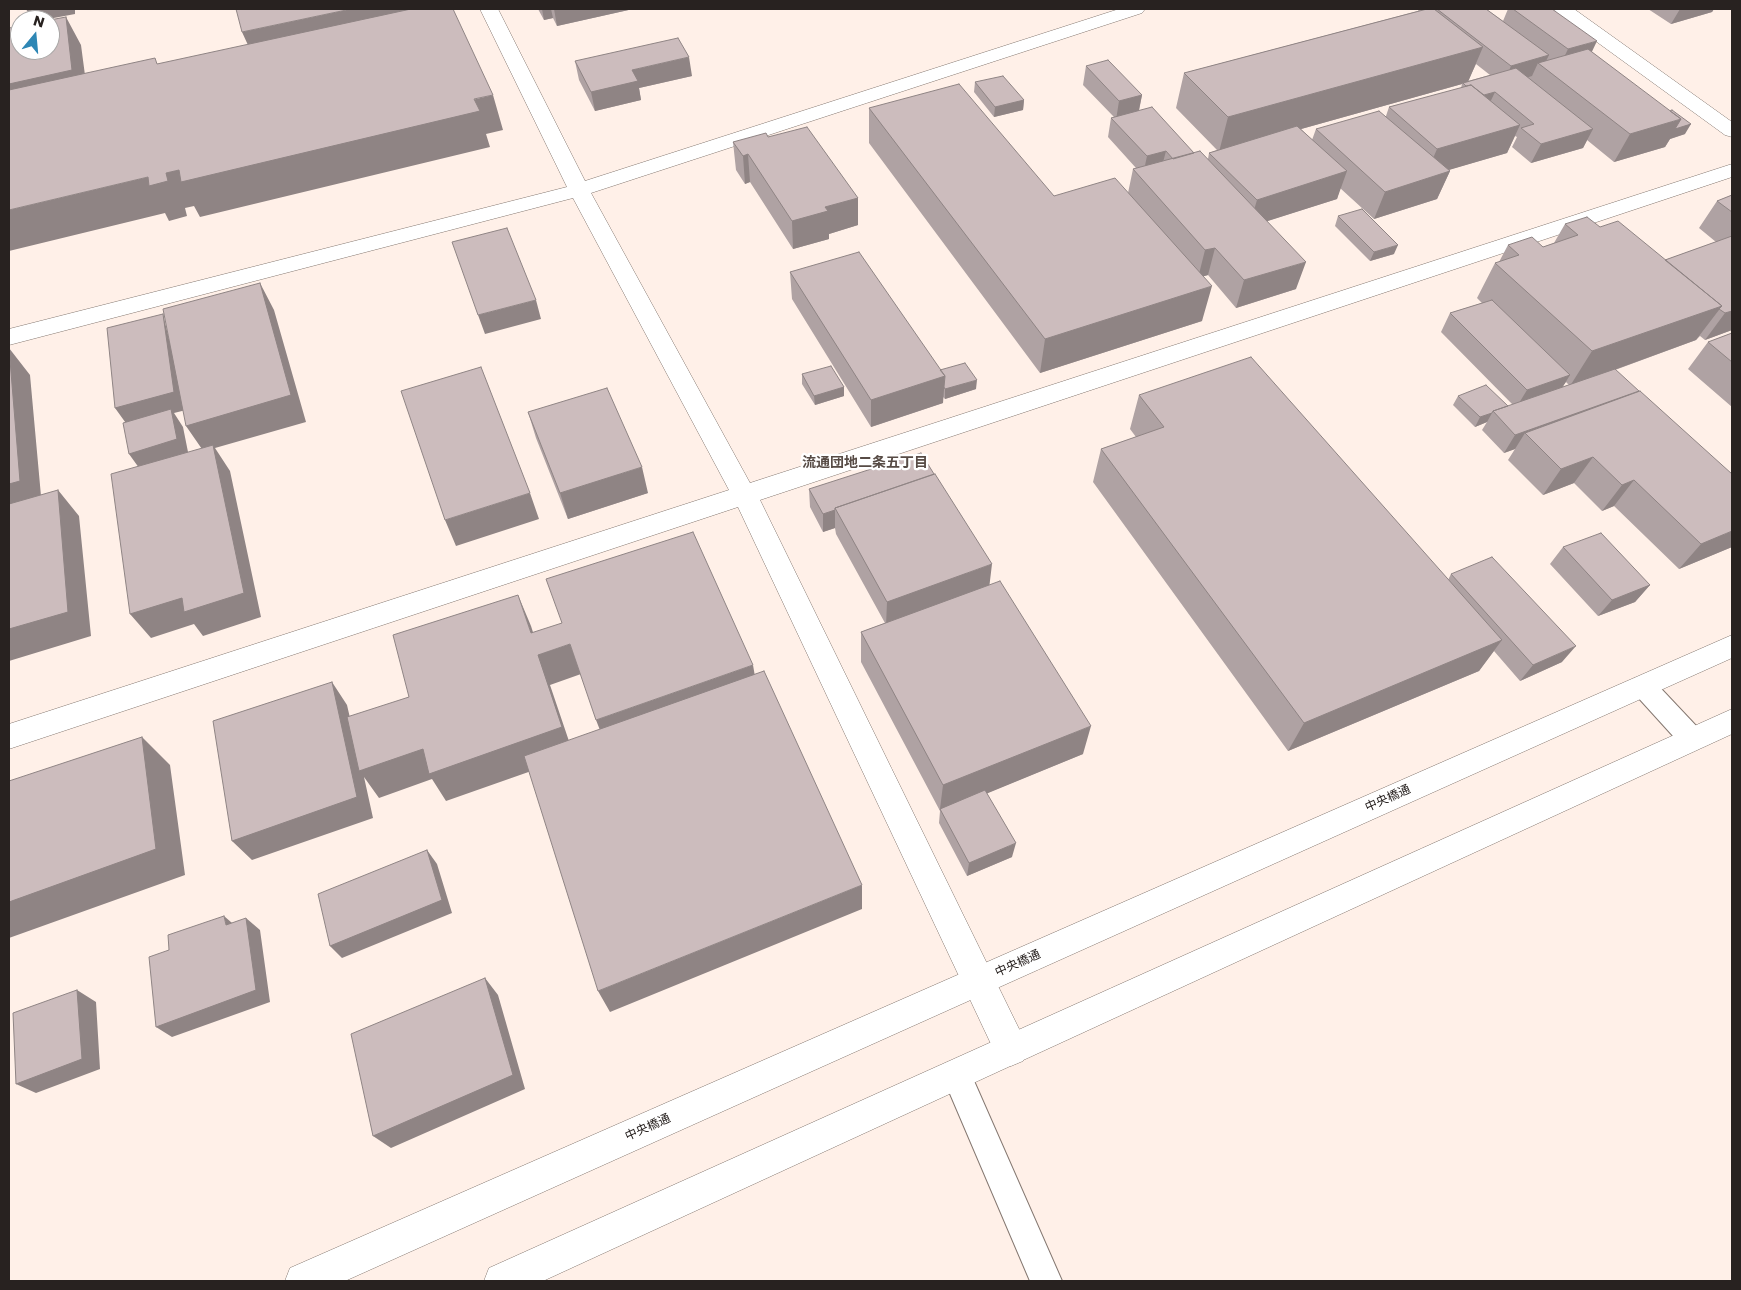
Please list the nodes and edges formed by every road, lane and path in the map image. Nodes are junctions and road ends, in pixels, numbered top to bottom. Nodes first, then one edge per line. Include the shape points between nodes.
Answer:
1 (489, 9) edge
2 (1136, 9) edge
3 (1563, 9) edge
4 (1732, 131) edge
5 (1732, 170) edge
6 (579, 190) junction
7 (9, 337) edge
8 (745, 496) junction
9 (1732, 646) edge
10 (1643, 686) junction
11 (1732, 721) edge
12 (9, 738) edge
13 (1692, 739) junction
14 (978, 981) junction
15 (1011, 1049) junction
16 (958, 1075) junction
17 (303, 1281) edge
18 (502, 1281) edge
19 (1046, 1281) edge

1 - 6 street
2 - 6 street
3 - 4 street
5 - 8 street
6 - 7 street
6 - 8 street
8 - 12 street
8 - 14 street
9 - 10 street, 中央橋通
10 - 13 lane
10 - 14 street, 中央橋通
11 - 13 street
13 - 15 street
14 - 15 street
14 - 17 street, 中央橋通
15 - 16 street
16 - 18 street
16 - 19 lane

